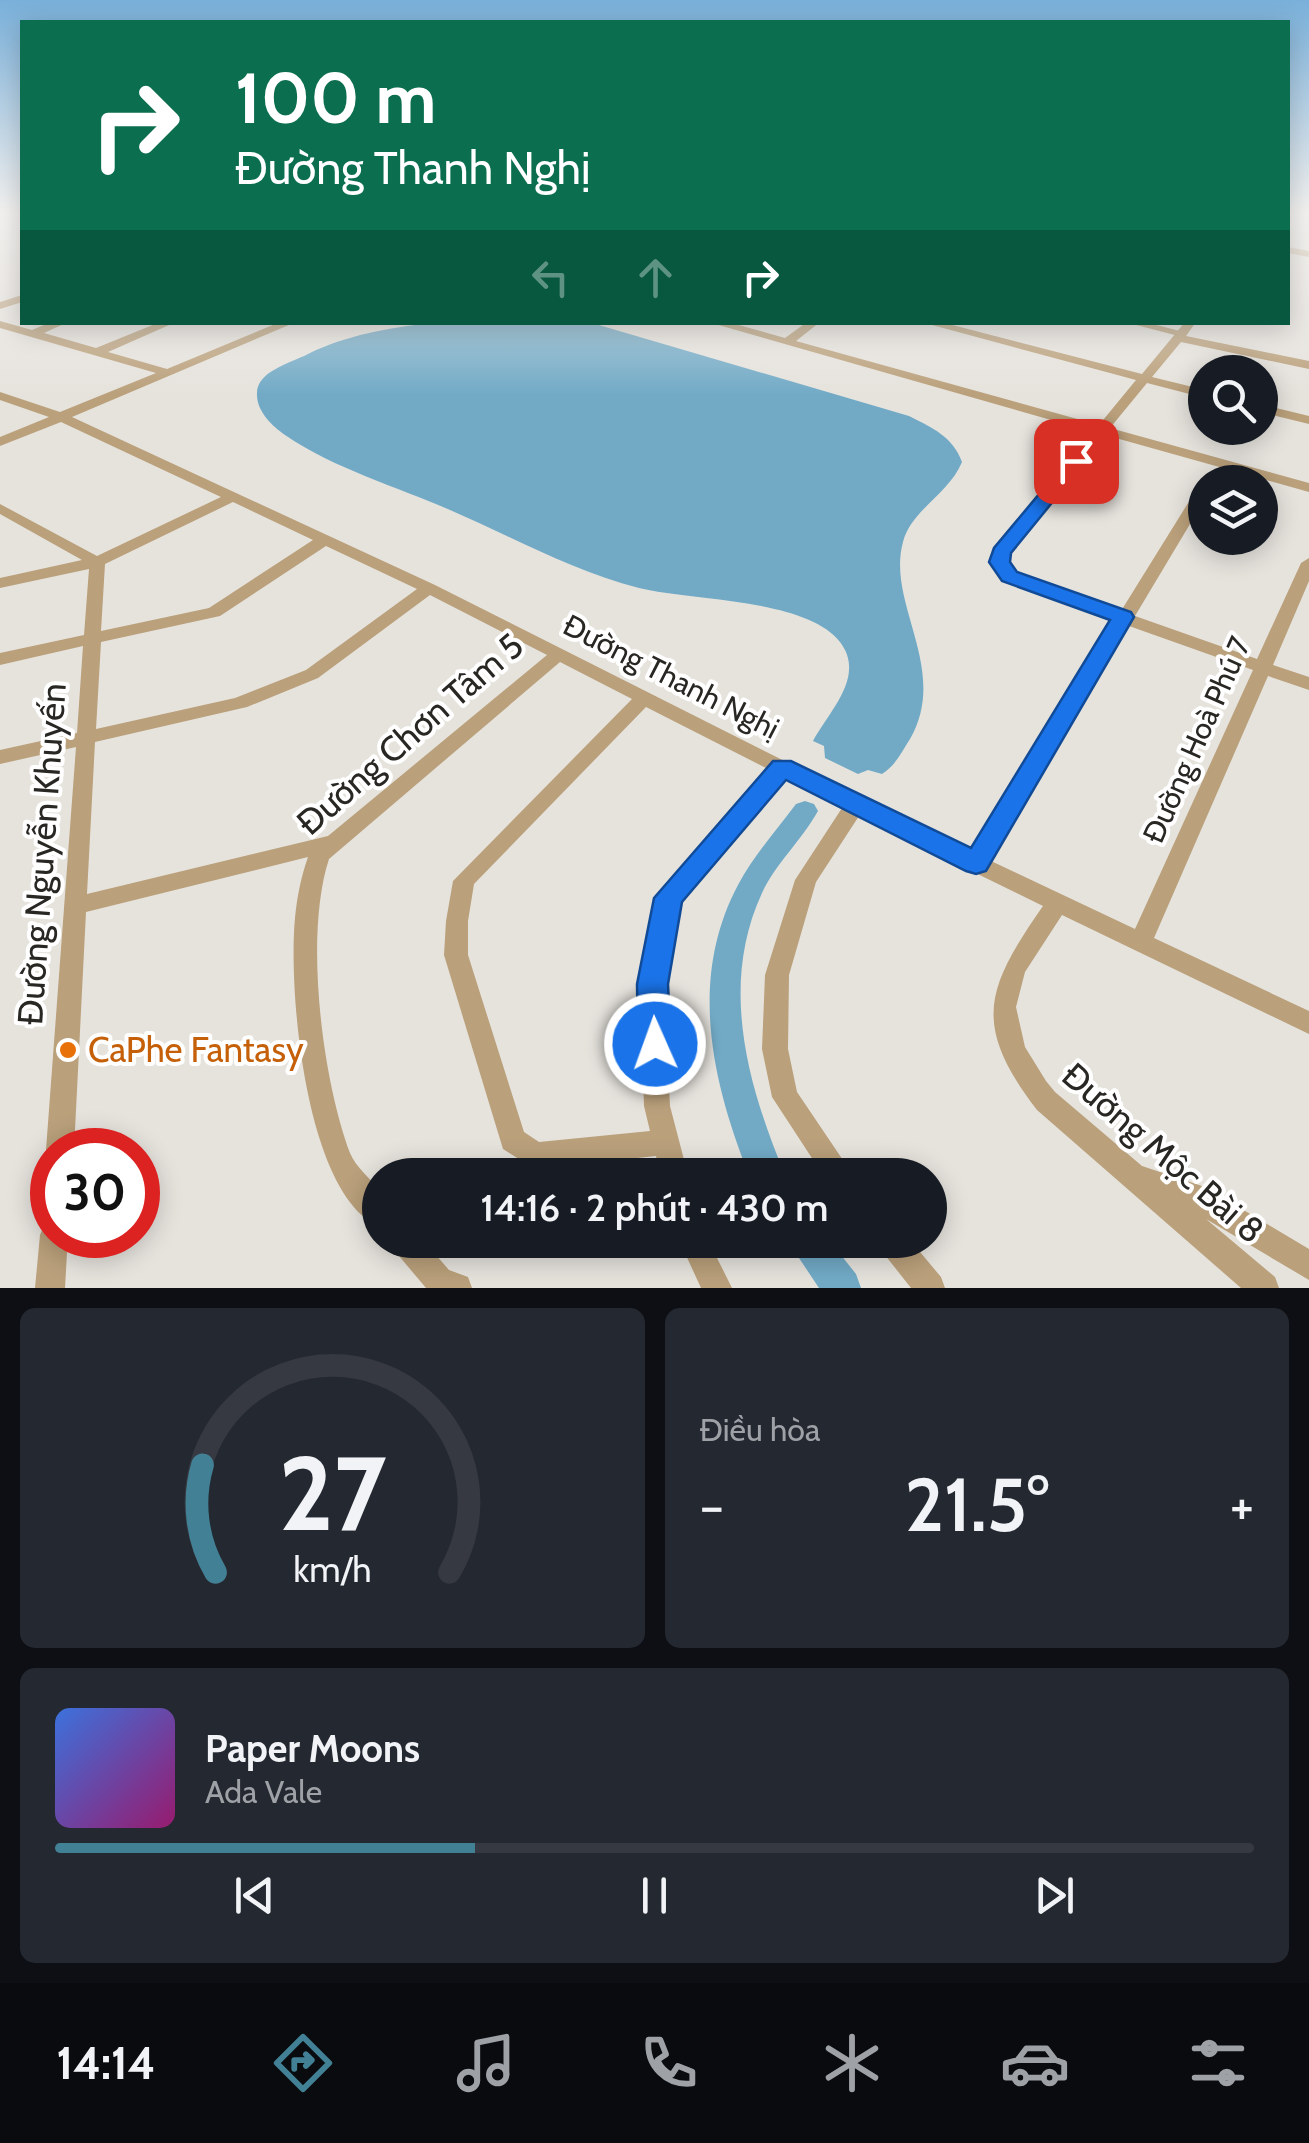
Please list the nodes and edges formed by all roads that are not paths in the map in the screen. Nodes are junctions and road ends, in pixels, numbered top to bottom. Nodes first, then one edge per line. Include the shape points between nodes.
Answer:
1 (0, 324) edge
2 (55, 325) edge
3 (164, 325) edge
4 (284, 325) edge
5 (723, 325) edge
6 (811, 325) edge
7 (938, 325) edge
8 (1149, 325) edge
9 (1183, 332) edge
10 (32, 334) junction
11 (786, 343) junction
12 (96, 352) junction
13 (1309, 365) edge
14 (168, 373) junction
15 (1144, 378) junction
16 (1188, 390) edge
17 (0, 396) edge
18 (1278, 412) edge
19 (61, 417) junction
20 (1309, 420) edge
21 (1102, 431) junction
22 (0, 442) edge
23 (1220, 464) joint
24 (1309, 488) edge
25 (230, 498) junction
26 (0, 508) edge
27 (1188, 514) edge
28 (324, 540) junction
29 (97, 562) junction
30 (1309, 563) edge
31 (0, 583) edge
32 (429, 588) junction
33 (1123, 617) junction
34 (93, 641) junction
35 (559, 654) junction
36 (0, 658) edge
37 (1263, 667) junction
38 (1309, 684) edge
39 (645, 697) junction
40 (86, 739) junction
41 (0, 756) edge
42 (782, 767) junction
43 (855, 805) junction
44 (335, 843) junction
45 (976, 863) junction
46 (1058, 902) junction
47 (78, 905) junction
48 (1141, 942) junction
49 (1309, 1023) edge
50 (62, 1128) edge
51 (667, 1142) junction
52 (670, 1158) edge
53 (827, 1158) edge
54 (1133, 1175) junction
55 (362, 1191) edge
56 (52, 1258) edge
57 (420, 1258) edge
58 (703, 1258) edge
59 (905, 1258) edge
60 (1309, 1265) edge
61 (50, 1288) edge
62 (458, 1288) edge
63 (717, 1288) edge
64 (930, 1288) edge
65 (1264, 1288) edge

1 - 10 street
2 - 10 street
3 - 12 street
4 - 14 street
5 - 11 street
6 - 11 street
7 - 15 street
8 - 9 lane
9 - 13 street
9 - 15 street
10 - 12 street
11 - 21 street
12 - 14 street
14 - 19 street
15 - 16 street
15 - 21 street
17 - 19 street, Đường Thanh Nghị
18 - 20 street
19 - 22 street
19 - 25 street, Đường Thanh Nghị
21 - 23 street
21 - 33 street via 1001,552 1000,562 1010,577
23 - 24 street
25 - 28 street, Đường Thanh Nghị
25 - 29 street
26 - 29 street
27 - 33 street
28 - 32 street, Đường Thanh Nghị
28 - 34 street via 214,612
29 - 31 street
29 - 34 street, Đường Nguyễn Khuyến
30 - 37 street, Đường Hoà Phú 7
32 - 35 street, Đường Thanh Nghị
32 - 40 street via 312,674 240,703
33 - 37 street
33 - 45 street
34 - 36 street
34 - 40 street, Đường Nguyễn Khuyến
35 - 39 street, Đường Thanh Nghị
35 - 44 street, Đường Chơn Tâm 5
37 - 38 street
37 - 48 street, Đường Hoà Phú 7
39 - 42 street, Đường Thanh Nghị
39 - 51 street via 464,882 456,955 512,1140 535,1156
40 - 41 street
40 - 47 street, Đường Nguyễn Khuyến
42 - 43 street, Đường Thanh Nghị
42 - 51 street via 668,898 652,984 658,1106
43 - 45 street, Đường Thanh Nghị
43 - 53 street via 806,880 777,974 775,1048 785,1097
44 - 47 street
44 - 55 street, Đường Chơn Tâm 5 via 310,875 307,988 339,1162
45 - 46 street, Đường Thanh Nghị
46 - 48 street, Đường Thanh Nghị
46 - 54 street, Đường Mộc Bài 8 via 1006,993 1013,1050 1046,1101
47 - 50 street, Đường Nguyễn Khuyến
48 - 49 street, Đường Thanh Nghị
51 - 52 street
54 - 60 street via 1195,1197
54 - 65 street, Đường Mộc Bài 8
56 - 61 street
57 - 62 street
58 - 63 street
59 - 64 street

